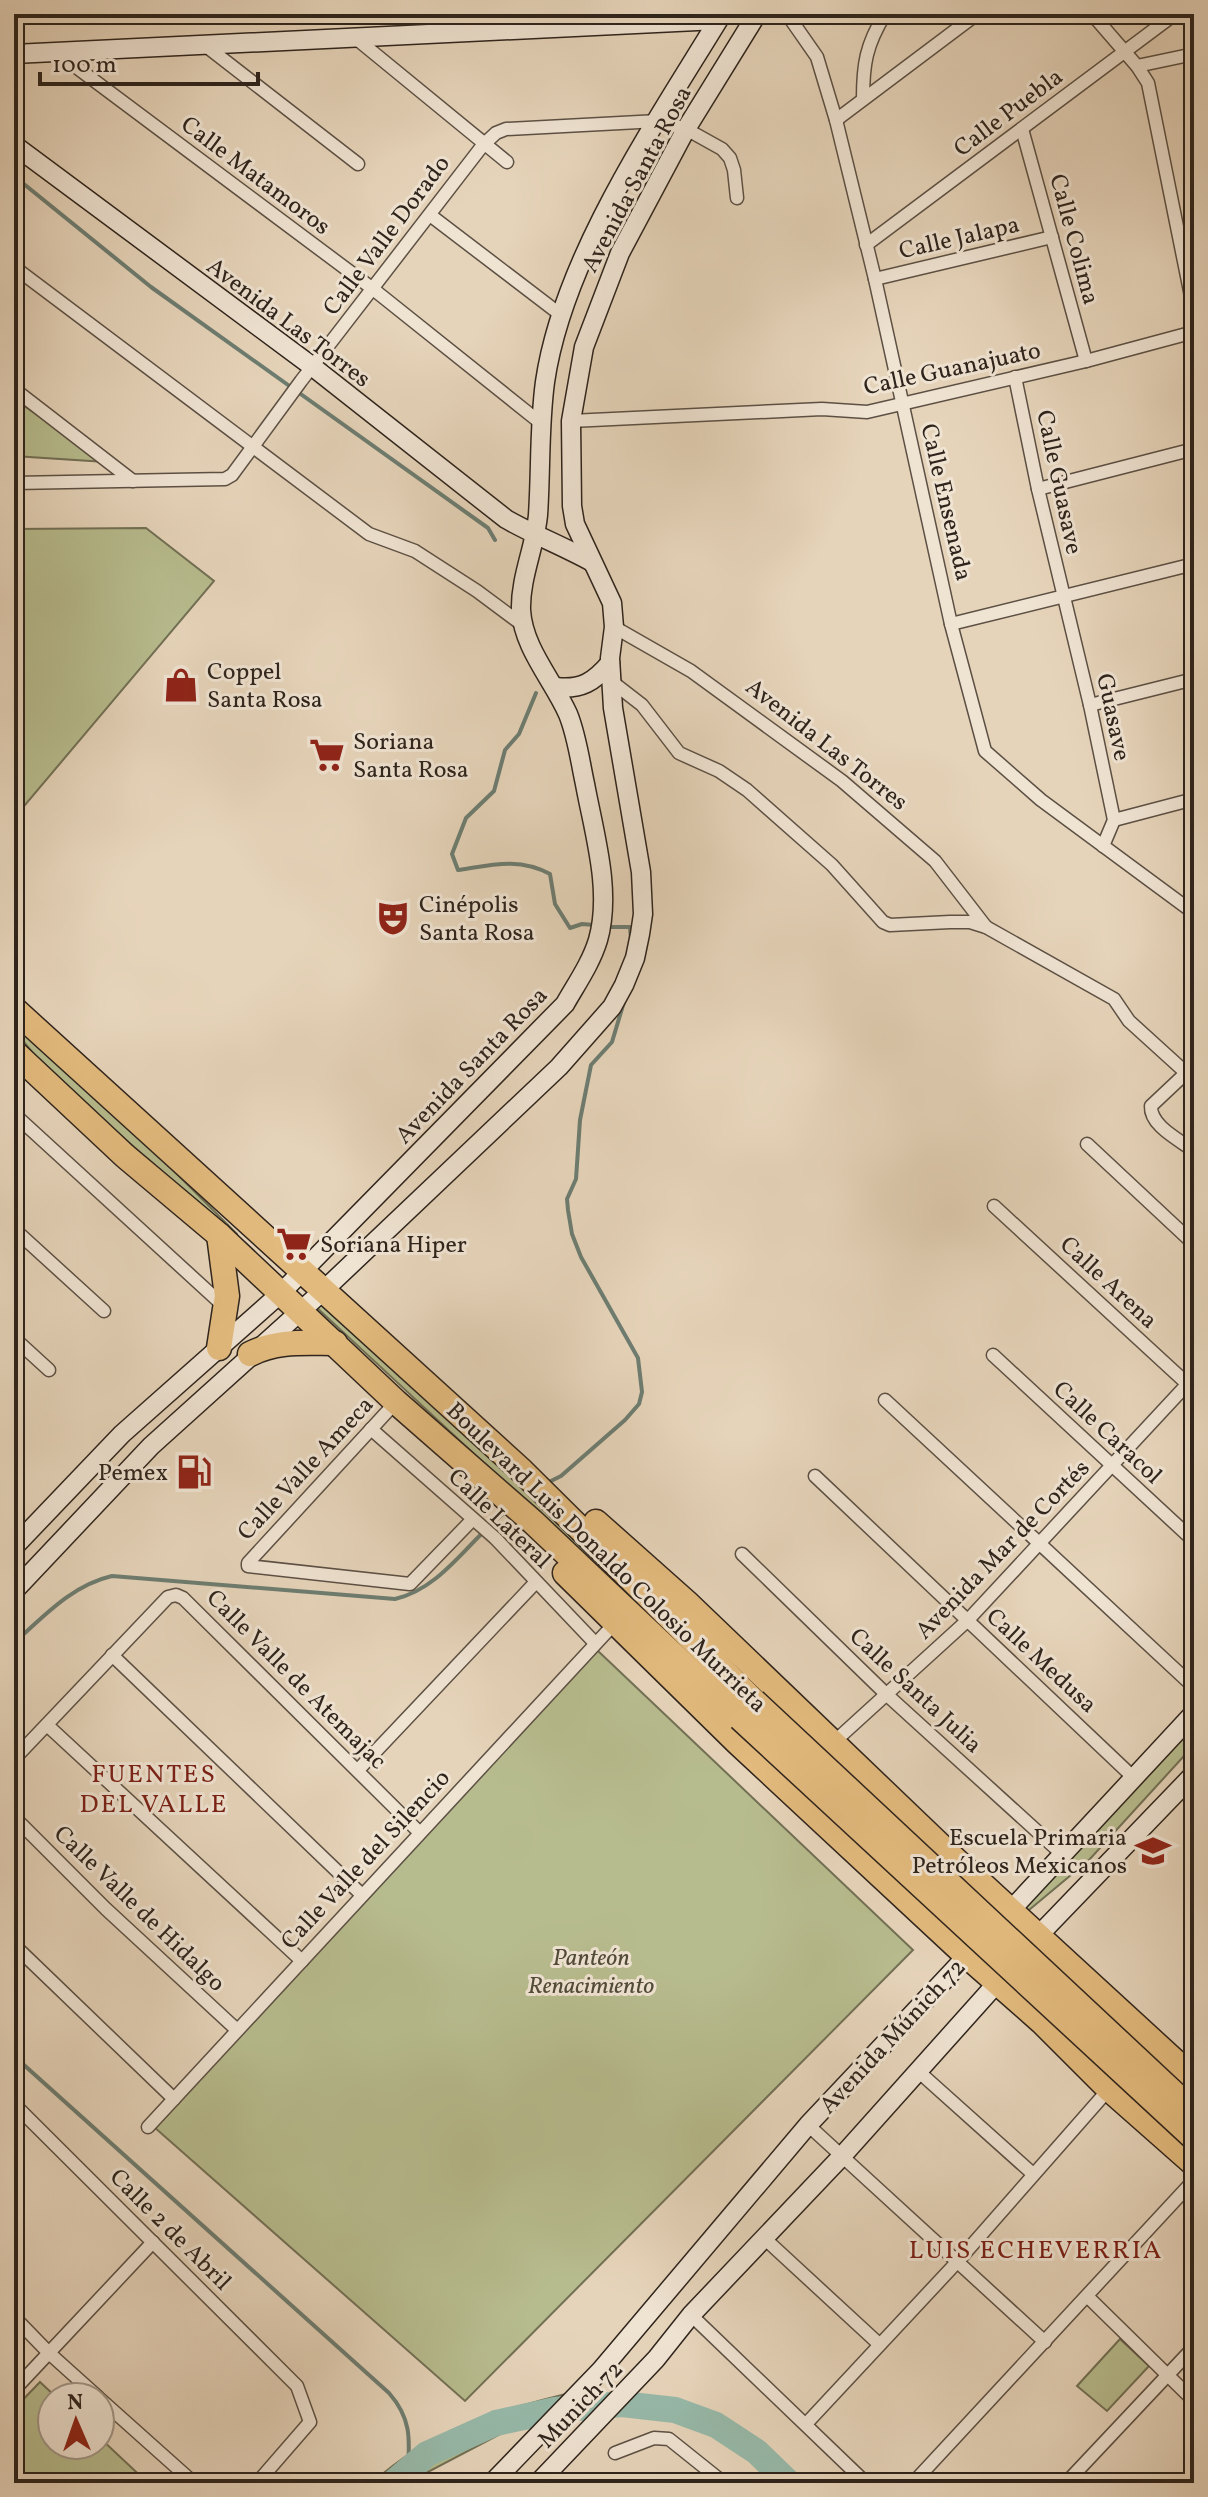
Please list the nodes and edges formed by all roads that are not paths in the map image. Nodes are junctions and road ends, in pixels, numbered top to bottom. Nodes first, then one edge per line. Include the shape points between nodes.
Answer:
1 (458, 14) edge
2 (757, 14) edge
3 (787, 14) edge
4 (885, 14) edge
5 (977, 14) edge
6 (1092, 14) edge
7 (1175, 14) edge
8 (720, 17) edge
9 (459, 34) junction
10 (358, 40) junction
11 (206, 46) junction
12 (56, 52) junction
13 (1124, 52) junction
14 (14, 54) edge
15 (1194, 54) edge
16 (1137, 66) junction
17 (863, 99) junction
18 (836, 120) junction
19 (658, 121) junction
20 (686, 129) junction
21 (1022, 129) junction
22 (14, 145) edge
23 (483, 145) junction
24 (507, 162) dead end
25 (358, 164) dead end
26 (737, 198) dead end
27 (430, 215) junction
28 (1052, 237) junction
29 (866, 245) junction
30 (14, 267) edge
31 (875, 279) junction
32 (373, 289) junction
33 (1194, 311) edge
34 (561, 315) junction
35 (1194, 332) edge
36 (1086, 361) junction
37 (307, 374) junction
38 (1015, 377) junction
39 (14, 389) edge
40 (902, 404) junction
41 (571, 421) junction
42 (542, 424) junction
43 (253, 445) junction
44 (1194, 449) edge
45 (133, 481) junction
46 (14, 483) edge
47 (1038, 489) junction
48 (535, 536) junction
49 (592, 562) junction
50 (1194, 564) edge
51 (1063, 596) junction
52 (951, 624) junction
53 (524, 626) junction
54 (614, 627) junction
55 (611, 672) junction
56 (1194, 679) edge
57 (556, 687) junction
58 (1090, 705) junction
59 (1194, 799) edge
60 (1114, 820) junction
61 (1103, 846) junction
62 (1194, 912) edge
63 (986, 927) junction
64 (14, 1009) edge
65 (14, 1052) edge
66 (1189, 1077) edge
67 (14, 1114) edge
68 (1087, 1144) dead end
69 (1194, 1151) edge
70 (994, 1206) dead end
71 (14, 1229) edge
72 (219, 1235) junction
73 (1194, 1244) edge
74 (301, 1272) junction
75 (324, 1290) junction
76 (281, 1293) junction
77 (226, 1308) junction
78 (104, 1311) dead end
79 (299, 1311) junction
80 (14, 1338) edge
81 (335, 1343) junction
82 (219, 1348) junction
83 (250, 1354) junction
84 (993, 1355) dead end
85 (49, 1370) dead end
86 (1192, 1384) edge
87 (885, 1400) dead end
88 (396, 1402) junction
89 (371, 1429) junction
90 (1113, 1466) junction
91 (815, 1476) dead end
92 (553, 1503) junction
93 (528, 1518) junction
94 (478, 1523) junction
95 (1194, 1541) edge
96 (1040, 1545) junction
97 (14, 1547) edge
98 (742, 1554) dead end
99 (536, 1582) junction
100 (14, 1591) edge
101 (968, 1620) junction
102 (615, 1623) junction
103 (595, 1643) junction
104 (112, 1655) junction
105 (1194, 1687) edge
106 (886, 1694) junction
107 (747, 1709) junction
108 (1194, 1713) edge
109 (47, 1725) junction
110 (834, 1742) junction
111 (14, 1759) edge
112 (358, 1770) junction
113 (1194, 1774) edge
114 (1134, 1778) junction
115 (14, 1817) edge
116 (419, 1832) junction
117 (949, 1854) junction
118 (1062, 1854) junction
119 (901, 1894) junction
120 (362, 1895) junction
121 (1010, 1911) junction
122 (1038, 1936) junction
123 (14, 1945) edge
124 (967, 1956) junction
125 (302, 1961) junction
126 (997, 1983) junction
127 (1089, 1983) junction
128 (1042, 2022) junction
129 (237, 2030) junction
130 (918, 2071) junction
131 (1194, 2079) edge
132 (1109, 2089) junction
133 (174, 2099) junction
134 (14, 2104) edge
135 (1194, 2112) edge
136 (808, 2125) junction
137 (148, 2127) dead end
138 (1194, 2138) edge
139 (843, 2155) junction
140 (1194, 2164) edge
141 (1033, 2174) junction
142 (1194, 2180) edge
143 (763, 2237) junction
144 (153, 2242) junction
145 (958, 2261) junction
146 (1088, 2297) junction
147 (691, 2315) junction
148 (14, 2317) edge
149 (1045, 2342) junction
150 (879, 2344) junction
151 (1194, 2347) edge
152 (49, 2353) junction
153 (656, 2359) joint
154 (601, 2370) joint
155 (1168, 2376) junction
156 (80, 2381) edge
157 (14, 2390) edge
158 (1194, 2401) edge
159 (116, 2413) edge
160 (806, 2424) junction
161 (615, 2453) dead end
162 (542, 2478) edge
163 (194, 2483) edge
164 (257, 2483) edge
165 (492, 2483) edge
166 (564, 2483) edge
167 (724, 2483) edge
168 (866, 2483) edge
169 (913, 2483) edge
170 (1066, 2483) edge

1 - 9 street
2 - 20 main road, Avenida Santa Rosa
3 - 18 street, Calle Ensenada via 817,57
4 - 17 street via 863,61
5 - 17 street
6 - 13 street
7 - 13 street, Calle Puebla
8 - 9 main road
8 - 19 main road, Avenida Santa Rosa
9 - 10 main road
10 - 11 main road
10 - 23 street
11 - 12 main road
11 - 25 street
12 - 14 main road
12 - 32 street, Calle Matamoros
13 - 16 street
13 - 21 street, Calle Puebla
15 - 16 street
16 - 33 street via 1148,83
17 - 18 street
18 - 29 street, Calle Ensenada
19 - 20 street, Calle Valle Dorado
19 - 23 street, Calle Valle Dorado via 522,126 496,133
19 - 34 main road, Avenida Santa Rosa via 595,234
20 - 26 street, Calle Valle Dorado via 730,158
20 - 41 main road, Avenida Santa Rosa via 604,291 584,347
21 - 28 street, Calle Colima
21 - 29 street, Calle Puebla
22 - 37 main road, Avenida Las Torres
23 - 24 street
23 - 27 street, Calle Valle Dorado
27 - 32 street, Calle Valle Dorado
27 - 34 street
28 - 31 street, Calle Jalapa
28 - 36 street, Calle Colima
29 - 31 street, Calle Ensenada
30 - 43 street
31 - 40 street, Calle Ensenada
32 - 37 street, Calle Valle Dorado
32 - 42 street, Calle Matamoros
34 - 42 main road, Avenida Santa Rosa via 545,381
35 - 36 street, Calle Guanajuato
36 - 38 street, Calle Guanajuato
37 - 43 street, Calle Valle Dorado
37 - 48 main road, Avenida Las Torres
38 - 40 street, Calle Guanajuato
38 - 47 street, Calle Guasave
39 - 45 street
40 - 41 street, Calle Guanajuato via 867,412 822,409
40 - 52 street, Calle Ensenada
41 - 49 main road, Avenida Santa Rosa via 572,506
42 - 48 main road, Avenida Santa Rosa
43 - 45 street, Calle Valle Dorado via 225,479
43 - 53 street via 369,534 415,551
44 - 47 street
45 - 46 street, Calle Valle Dorado
47 - 51 street, Calle Guasave
48 - 49 main road
48 - 53 main road, Avenida Santa Rosa via 522,596
49 - 54 main road, Avenida Santa Rosa via 609,595
50 - 51 street
51 - 52 street
51 - 58 street, Guasave
52 - 61 street, Calle Ensenada via 985,751
53 - 57 main road, Avenida Santa Rosa via 533,652
54 - 55 main road, Avenida Santa Rosa
54 - 63 street, Avenida Las Torres via 691,671 842,781 935,861
55 - 57 main road via 581,687
55 - 63 street, Avenida Las Torres via 679,753 747,790 840,874 883,922 970,922
55 - 75 main road, Avenida Santa Rosa via 642,886 640,934 624,985 612,1007 559,1067
56 - 58 street
57 - 74 main road, Avenida Santa Rosa via 575,732 603,899 587,967 565,1004
58 - 60 street, Guasave
59 - 60 street
60 - 61 street
61 - 62 street, Calle Ensenada
63 - 66 street, Avenida Las Torres via 1114,999 1129,1021
64 - 74 highway, Boulevard Luis Donaldo Colosio Murrieta
65 - 72 highway, Boulevard Luis Donaldo Colosio Murrieta
66 - 69 street, Avenida Las Torres via 1151,1106 1151,1113
67 - 77 street
68 - 73 street
70 - 86 street, Calle Arena
71 - 78 street
72 - 76 highway, Boulevard Luis Donaldo Colosio Murrieta
72 - 77 highway
74 - 75 highway, Boulevard Luis Donaldo Colosio Murrieta
74 - 76 main road, Avenida Santa Rosa
75 - 79 main road, Avenida Santa Rosa
75 - 92 highway, Boulevard Luis Donaldo Colosio Murrieta
76 - 79 highway, Boulevard Luis Donaldo Colosio Murrieta
76 - 82 main road
77 - 82 highway
79 - 81 highway, Boulevard Luis Donaldo Colosio Murrieta
79 - 83 main road
80 - 85 street
81 - 83 highway via 283,1343
81 - 88 highway, Boulevard Luis Donaldo Colosio Murrieta
82 - 97 main road via 122,1434
83 - 100 main road via 151,1446
84 - 90 street, Calle Caracol
86 - 90 street, Avenida Mar de Cortés
87 - 96 street
88 - 89 street, Calle Valle Ameca
88 - 93 highway, Boulevard Luis Donaldo Colosio Murrieta
89 - 94 street, Calle Lateral
89 - 94 street, Calle Valle Ameca via 248,1563 250,1567 410,1584
90 - 95 street, Calle Caracol
90 - 96 street, Avenida Mar de Cortés
91 - 101 street, Calle Medusa
92 - 107 highway, Boulevard Luis Donaldo Colosio Murrieta
92 - 110 highway via 589,1516
93 - 102 highway via 539,1548
93 - 107 highway, Boulevard Luis Donaldo Colosio Murrieta
94 - 99 street, Calle Lateral
96 - 101 street, Avenida Mar de Cortés
96 - 105 street
98 - 106 street, Calle Santa Julia
99 - 103 street, Calle Lateral
99 - 112 street
101 - 106 street, Avenida Mar de Cortés
101 - 114 street, Calle Medusa
102 - 103 street, Calle Valle del Silencio
102 - 119 highway
103 - 116 street, Calle Valle del Silencio
104 - 109 street
104 - 112 street, Calle Valle de Atemajac via 168,1597 183,1598
104 - 120 street
106 - 110 street, Avenida Mar de Cortés
106 - 118 street, Calle Santa Julia
107 - 135 highway, Boulevard Luis Donaldo Colosio Murrieta, bridge
107 - 138 highway, Boulevard Luis Donaldo Colosio Murrieta, bridge
108 - 114 main road, Avenida Múnich 72
109 - 111 street
109 - 125 street
110 - 117 highway
112 - 116 street, Calle Valle de Atemajac
113 - 122 main road, Avenida Múnich 72
114 - 118 main road, Avenida Múnich 72
115 - 129 street, Calle Valle de Hidalgo
116 - 120 street, Calle Valle del Silencio
117 - 119 highway via 951,1875 941,1891 923,1898
117 - 121 highway
118 - 121 main road, Avenida Múnich 72
119 - 124 highway
120 - 125 street, Calle Valle del Silencio
121 - 122 highway
121 - 124 highway, Avenida Múnich 72
122 - 126 highway, Avenida Múnich 72
122 - 127 highway
123 - 133 street
124 - 126 highway
124 - 136 main road, Avenida Múnich 72
125 - 129 street, Calle Valle del Silencio
126 - 128 highway
126 - 130 main road, Avenida Múnich 72
127 - 128 highway via 1063,1976 1048,1984 1039,2004
127 - 131 highway
128 - 132 highway
129 - 133 street, Calle Valle del Silencio
130 - 139 main road, Avenida Múnich 72
130 - 141 street
132 - 140 highway
132 - 141 street
133 - 137 street, Calle Valle del Silencio
134 - 144 street, Calle 2 de Abril
136 - 139 street
136 - 154 main road, Avenida Múnich 72
139 - 143 main road, Avenida Múnich 72
139 - 145 street
141 - 145 street
142 - 146 street
143 - 147 main road, Avenida Múnich 72
143 - 150 street
144 - 152 street
144 - 164 street, Calle 2 de Abril via 297,2386 310,2422
145 - 149 street
145 - 150 street
146 - 149 street
146 - 155 street
147 - 153 main road, Avenida Múnich 72
147 - 160 street
148 - 152 street
149 - 169 street
150 - 160 street
151 - 155 street
152 - 156 street
152 - 157 street
153 - 162 main road, Munich 72
154 - 165 main road, Munich 72
155 - 158 street
155 - 170 street
159 - 163 street
160 - 168 street
161 - 167 street via 654,2438 669,2439
162 - 166 street

